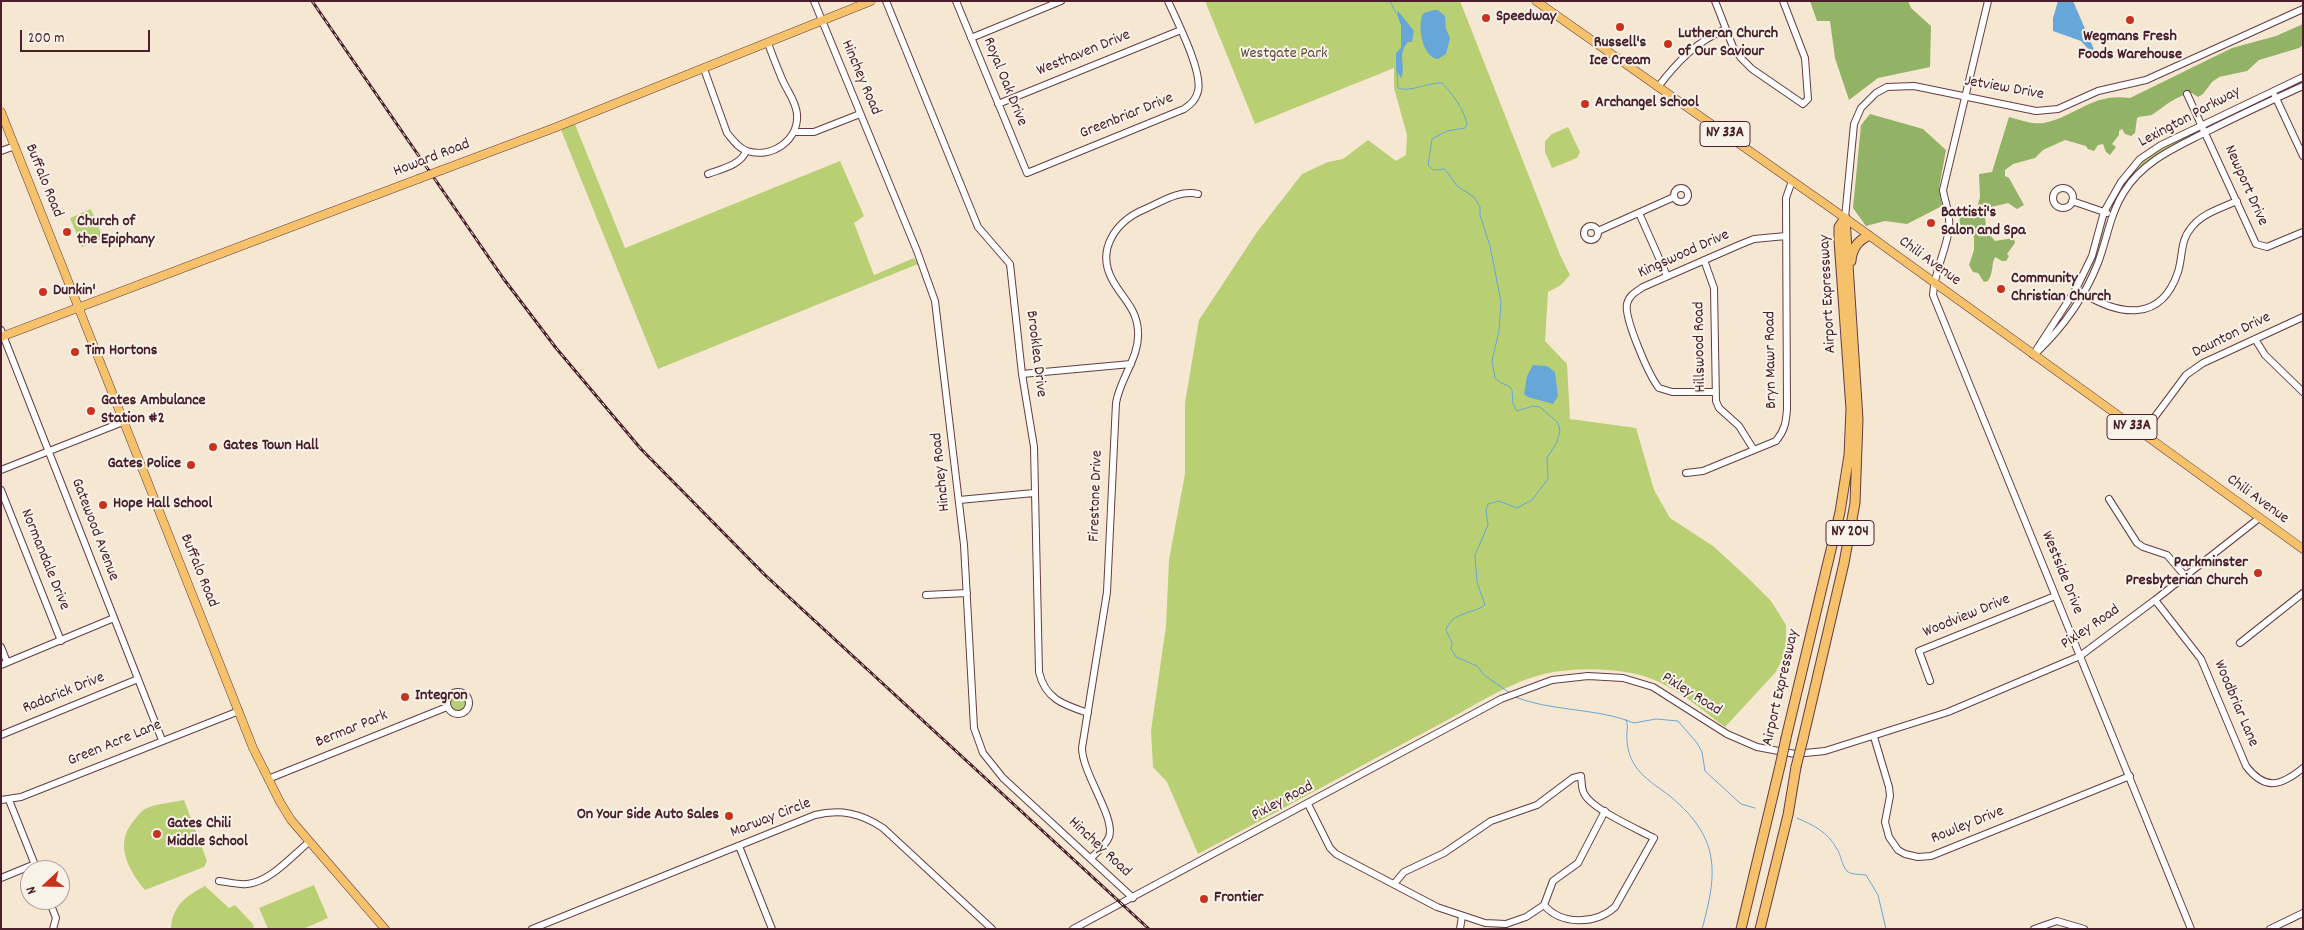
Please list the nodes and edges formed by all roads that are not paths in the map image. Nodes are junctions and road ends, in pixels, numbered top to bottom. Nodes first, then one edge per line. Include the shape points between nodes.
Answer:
1 (814, 1) edge
2 (871, 1) edge
3 (886, 1) edge
4 (956, 1) edge
5 (1061, 1) edge
6 (1168, 1) edge
7 (1536, 1) edge
8 (1715, 1) edge
9 (1783, 1) edge
10 (1988, 1) edge
11 (2303, 9) edge
12 (822, 22) junction
13 (1726, 29) junction
14 (1181, 30) junction
15 (971, 38) junction
16 (768, 44) junction
17 (704, 69) junction
18 (2303, 77) edge
19 (1658, 86) junction
20 (2303, 86) edge
21 (2273, 91) junction
22 (2187, 94) dead end
23 (1966, 97) junction
24 (2276, 99) junction
25 (998, 104) junction
26 (1, 112) edge
27 (860, 114) junction
28 (2202, 125) junction
29 (794, 132) junction
30 (2206, 133) junction
31 (15, 146) junction
32 (1, 151) edge
33 (746, 151) junction
34 (2303, 156) edge
35 (1027, 173) joint
36 (708, 174) dead end
37 (1792, 181) junction
38 (1198, 194) dead end
39 (1674, 197) dead end
40 (2072, 201) dead end
41 (2237, 201) junction
42 (2104, 212) junction
43 (1639, 213) junction
44 (2113, 215) junction
45 (1845, 218) junction
46 (1598, 231) dead end
47 (2303, 232) edge
48 (1786, 236) junction
49 (1868, 236) junction
50 (1704, 260) junction
51 (1667, 276) junction
52 (1934, 283) junction
53 (1849, 284) junction
54 (2076, 289) junction
55 (2083, 294) junction
56 (79, 306) junction
57 (2303, 317) edge
58 (2, 334) edge
59 (2255, 339) junction
60 (2033, 355) junction
61 (1131, 364) junction
62 (1022, 374) junction
63 (1714, 392) junction
64 (2303, 392) edge
65 (123, 422) junction
66 (2142, 434) junction
67 (1754, 450) junction
68 (49, 452) junction
69 (1, 470) edge
70 (1686, 473) dead end
71 (1, 490) edge
72 (1034, 493) junction
73 (2109, 499) dead end
74 (959, 500) junction
75 (2258, 519) junction
76 (2303, 550) edge
77 (2185, 576) junction
78 (967, 593) junction
79 (2303, 593) edge
80 (926, 596) dead end
81 (2055, 596) junction
82 (2155, 600) junction
83 (114, 618) junction
84 (61, 641) junction
85 (2240, 643) dead end
86 (1, 647) edge
87 (2080, 656) junction
88 (4, 663) edge
89 (138, 679) junction
90 (1930, 681) dead end
91 (448, 707) dead end
92 (239, 711) junction
93 (1088, 713) junction
94 (1, 735) edge
95 (1874, 737) junction
96 (162, 740) junction
97 (2303, 768) edge
98 (2130, 776) junction
99 (268, 780) junction
100 (1, 800) edge
101 (9, 800) junction
102 (1308, 804) junction
103 (1605, 811) junction
104 (309, 842) junction
105 (739, 846) junction
106 (1091, 858) junction
107 (33, 860) edge
108 (20, 872) edge
109 (1, 878) edge
110 (219, 881) dead end
111 (1394, 884) junction
112 (1133, 898) junction
113 (1544, 905) junction
114 (53, 910) edge
115 (2303, 914) edge
116 (1462, 916) junction
117 (53, 929) edge
118 (385, 929) edge
119 (532, 929) edge
120 (772, 929) edge
121 (992, 929) edge
122 (1073, 929) edge
123 (1460, 929) edge
124 (1741, 929) edge
125 (1760, 929) edge
126 (2034, 929) edge
127 (2084, 929) edge
128 (2191, 929) edge
129 (2270, 929) edge

1 - 12 street, Hinchey Road
2 - 12 main road, Howard Road
3 - 62 street, Brooklea Drive via 978,227 1010,264
4 - 15 street, Royal Oak Drive
5 - 15 street
6 - 14 street, Greenbriar Drive
7 - 19 main road, Chili Avenue / NY 33A
8 - 13 street
9 - 13 street via 1804,58 1806,103 1800,103 1746,64 1736,52
10 - 23 street
11 - 23 street, Jetview Drive via 2146,80 2098,92 2058,109 2036,111
12 - 16 main road, Howard Road
12 - 27 street, Hinchey Road
13 - 19 street via 1694,47
14 - 25 street, Westhaven Drive
14 - 35 street, Greenbriar Drive via 1200,80 1192,103
15 - 25 street, Royal Oak Drive
16 - 17 main road, Howard Road
16 - 29 street via 796,106
17 - 33 street via 727,133
17 - 56 main road, Howard Road, bridge
18 - 21 street, Lexington Parkway
19 - 37 main road, Chili Avenue / NY 33A
20 - 24 street, Lexington Parkway
21 - 24 street
21 - 28 street, Lexington Parkway
22 - 28 street, Newport Drive
23 - 45 street, Jetview Drive via 1898,85 1876,93 1866,102 1854,124
23 - 52 street via 1944,190 1950,217 1949,230
24 - 30 street, Lexington Parkway
24 - 34 street
25 - 35 street, Royal Oak Drive
26 - 31 main road, Buffalo Road
27 - 29 street via 814,132
27 - 74 street, Hinchey Road via 935,301
28 - 30 street, Newport Drive
28 - 42 street, Lexington Parkway via 2140,159 2120,182
29 - 33 street via 777,149
30 - 41 street, Newport Drive
30 - 44 street, Lexington Parkway via 2160,155 2147,166 2128,185
31 - 32 street
31 - 56 main road, Buffalo Road
33 - 36 street via 737,162
37 - 45 main road, Chili Avenue / NY 33A
37 - 48 street, Bryn Mawr Road via 1786,198
38 - 61 street, Firestone Drive via 1188,191 1133,215 1115,230 1107,246 1109,274 1132,307 1136,320 1138,337
39 - 43 street
40 - 42 street
41 - 47 street, Newport Drive via 2254,240 2260,246 2271,246
41 - 55 street via 2194,224 2184,240 2174,282 2169,291 2150,306 2127,312
42 - 44 street
42 - 54 street, Lexington Parkway via 2092,256
43 - 46 street
43 - 51 street
44 - 55 street, Lexington Parkway
45 - 49 main road, Chili Avenue / NY 33A
45 - 53 highway, Airport Expressway / NY 204
45 - 124 highway, Airport Expressway / NY 204, bridge via 1839,240 1851,409 1849,455 1840,512
48 - 50 street, Kingswood Drive via 1754,239
48 - 67 street, Bryn Mawr Road via 1786,422 1776,440
49 - 52 main road, Chili Avenue / NY 33A
49 - 53 highway via 1853,248
50 - 51 street, Kingswood Drive
50 - 63 street, Hillswood Road via 1714,288
51 - 63 street, Kingswood Drive via 1631,295 1626,309 1650,374 1659,388 1672,392
52 - 60 main road, Chili Avenue / NY 33A
52 - 81 street, Westside Drive via 1933,295 1938,310
53 - 125 highway, Airport Expressway / NY 204, bridge via 1858,419 1855,503 1788,815
54 - 55 street
54 - 60 street, Lexington Parkway
55 - 60 street, Lexington Parkway via 2066,320
56 - 58 main road, Howard Road
56 - 65 main road, Buffalo Road
57 - 59 street, Daunton Drive
58 - 68 street, Gatewood Avenue
59 - 64 street via 2265,355
59 - 66 street, Daunton Drive via 2194,368
60 - 66 main road, Chili Avenue / NY 33A
61 - 62 street
61 - 93 street, Firestone Drive via 1120,384 1116,403 1108,592
62 - 72 street, Brooklea Drive via 1034,447
63 - 67 street, Hillswood Road via 1719,408 1739,426
65 - 68 street
65 - 92 main road, Buffalo Road
66 - 75 main road, Chili Avenue / NY 33A
67 - 70 street, Bryn Mawr Road via 1703,471
68 - 69 street
68 - 83 street, Gatewood Avenue
71 - 84 street, Normandale Drive
72 - 74 street
72 - 93 street, Brooklea Drive via 1041,682 1052,698
73 - 77 street via 2137,543 2167,555
74 - 78 street, Hinchey Road
75 - 76 main road, Chili Avenue / NY 33A
75 - 77 street, Pixley Road
77 - 82 street, Pixley Road
78 - 80 street
78 - 106 street, Hinchey Road via 971,708 980,747 1003,778
79 - 85 street
81 - 87 street, Westside Drive
81 - 90 street, Woodview Drive via 1919,651
82 - 87 street, Pixley Road
82 - 97 street, Woodbriar Lane via 2202,659 2246,766 2254,776 2262,782 2279,783
83 - 84 street
83 - 89 street, Gatewood Avenue
84 - 88 street
86 - 88 street
87 - 95 street, Pixley Road via 1956,709
87 - 98 street, Westside Drive
89 - 94 street, Radarick Drive
89 - 96 street, Gatewood Avenue
91 - 99 street, Bermar Park
92 - 96 street, Green Acre Lane
92 - 99 main road, Buffalo Road
93 - 106 street, Firestone Drive via 1082,757 1110,829 1106,842
95 - 98 street, Rowley Drive via 1889,787 1886,830 1898,850 1912,856 1931,856
95 - 102 street, Pixley Road via 1825,752 1794,754 1772,751 1727,734 1653,687 1614,677 1562,678 1509,695
96 - 101 street, Green Acre Lane
98 - 128 street, Westside Drive
99 - 104 main road, Buffalo Road via 291,820
100 - 101 street, Green Acre Lane
101 - 107 street
102 - 111 street via 1336,854
102 - 112 street, Pixley Road
103 - 111 street via 1586,797 1581,776 1577,776 1542,803 1491,821 1444,853 1404,872
103 - 113 street via 1578,863 1553,881
103 - 113 street via 1654,838 1616,907 1604,915 1580,920 1556,916
104 - 110 street via 256,882
104 - 118 main road, Buffalo Road
105 - 119 street, Marway Circle
105 - 120 street
105 - 121 street, Marway Circle via 814,815 836,811 861,816 883,828
106 - 112 street, Hinchey Road
108 - 109 street
111 - 116 street via 1437,907
112 - 122 street, Pixley Road
113 - 116 street via 1526,917 1506,924 1492,924
114 - 117 street via 56,918
115 - 129 street
116 - 123 street
126 - 127 street via 2057,921

